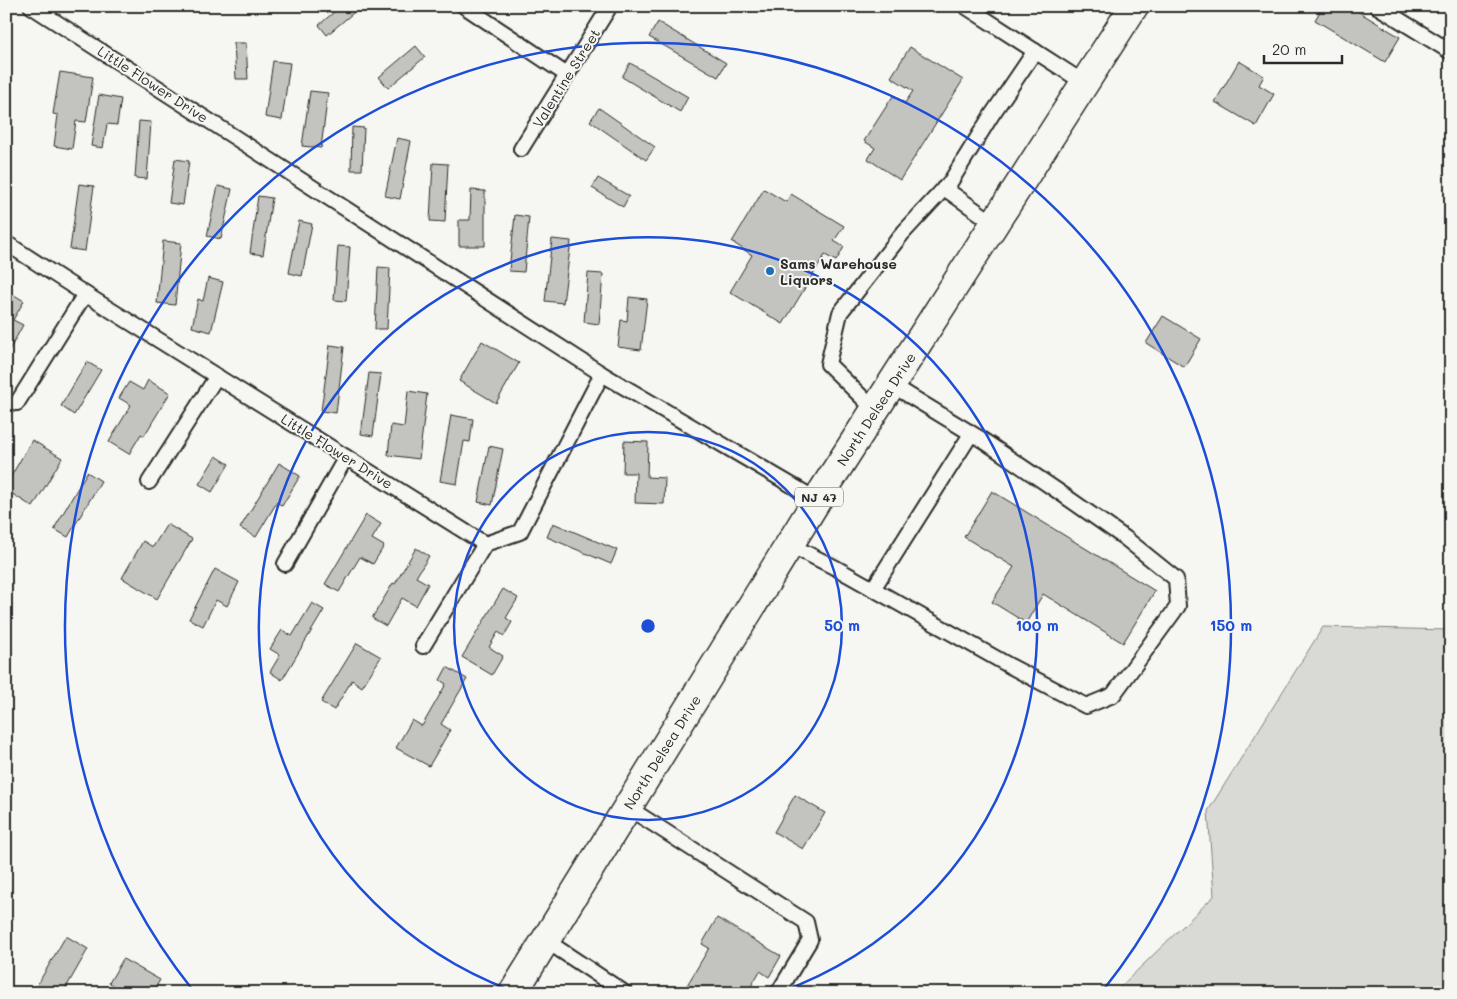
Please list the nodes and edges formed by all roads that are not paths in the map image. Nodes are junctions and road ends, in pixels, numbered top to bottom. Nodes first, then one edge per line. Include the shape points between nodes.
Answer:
1 (32, 6) edge
2 (464, 6) edge
3 (610, 6) edge
4 (964, 6) edge
5 (1134, 6) edge
6 (1377, 6) edge
7 (1034, 51) junction
8 (1451, 52) edge
9 (567, 75) junction
10 (1086, 84) junction
11 (521, 149) dead end
12 (944, 188) junction
13 (995, 224) junction
14 (6, 242) edge
15 (85, 294) junction
16 (602, 374) junction
17 (217, 376) junction
18 (892, 385) junction
19 (18, 403) dead end
20 (875, 410) junction
21 (971, 434) junction
22 (346, 457) junction
23 (149, 482) dead end
24 (817, 500) junction
25 (485, 544) junction
26 (790, 544) junction
27 (285, 564) dead end
28 (872, 589) junction
29 (423, 646) dead end
30 (628, 807) junction
31 (545, 940) junction
32 (512, 993) edge
33 (625, 993) edge
34 (778, 993) edge

1 - 16 lane, Little Flower Drive
2 - 9 lane
3 - 9 lane, Valentine Street
4 - 7 lane
5 - 10 main road, North Delsea Drive / NJ 47
6 - 8 lane
7 - 10 lane
7 - 12 lane
9 - 11 lane, Valentine Street
10 - 13 main road, North Delsea Drive / NJ 47
12 - 13 lane
12 - 20 lane via 902,234 840,313 828,364
13 - 18 main road, North Delsea Drive / NJ 47
14 - 15 lane, Little Flower Drive
15 - 17 lane, Little Flower Drive
15 - 19 lane
16 - 24 lane, Little Flower Drive
16 - 25 lane via 520,532
17 - 22 lane, Little Flower Drive
17 - 23 lane
18 - 20 main road, North Delsea Drive / NJ 47
18 - 21 lane
20 - 24 main road, North Delsea Drive / NJ 47
21 - 28 lane
21 - 28 lane via 1055,488 1176,579 1178,606 1113,695 1086,706
22 - 25 lane, Little Flower Drive
22 - 27 lane
24 - 26 main road, North Delsea Drive / NJ 47
25 - 29 lane
26 - 28 lane
26 - 30 main road, North Delsea Drive / NJ 47
30 - 31 main road, North Delsea Drive / NJ 47
30 - 34 lane via 806,922 810,940
31 - 32 main road, North Delsea Drive / NJ 47
31 - 33 lane

